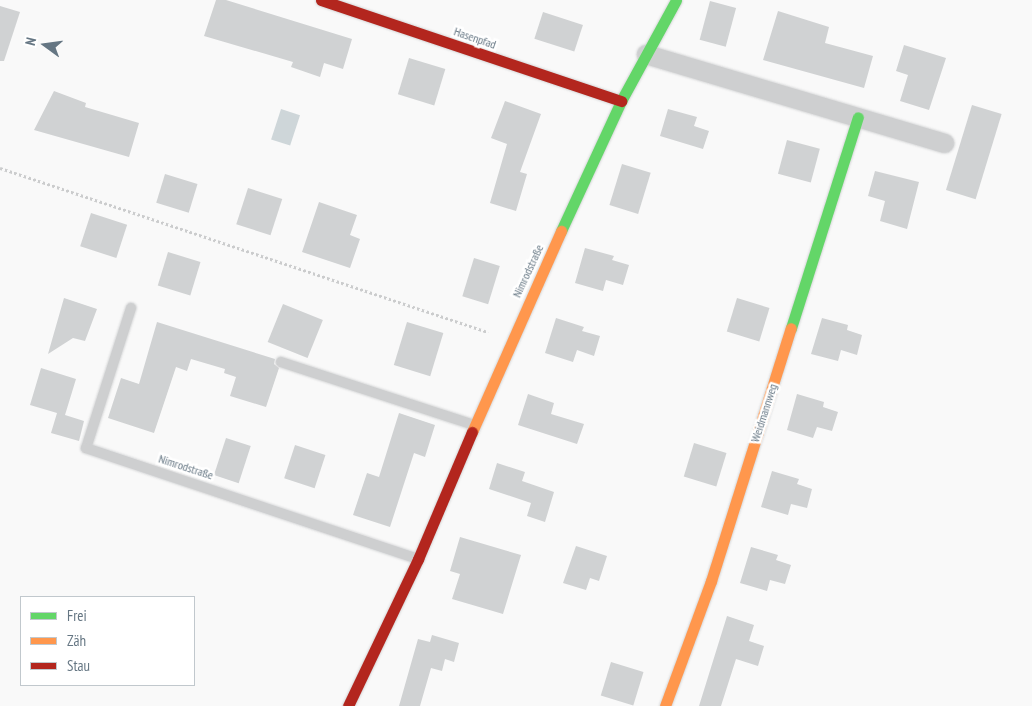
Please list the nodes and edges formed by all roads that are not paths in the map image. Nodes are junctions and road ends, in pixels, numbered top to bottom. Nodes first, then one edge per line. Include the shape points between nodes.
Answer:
1 (321, 0) edge
2 (676, 0) edge
3 (646, 54) junction
4 (621, 101) junction
5 (858, 117) junction
6 (944, 143) dead end
7 (131, 308) dead end
8 (281, 362) dead end
9 (475, 426) junction
10 (418, 559) junction
11 (348, 706) edge
12 (665, 706) edge

1 - 4 street, Hasenpfad
2 - 3 street, Nimrodstraße
3 - 4 street, Nimrodstraße
3 - 5 street
4 - 9 street, Nimrodstraße
5 - 6 street
5 - 12 street, Weidmannweg via 711,581
7 - 10 lane, Nimrodstraße via 86,448
8 - 9 lane
9 - 10 street, Nimrodstraße
10 - 11 street, Nimrodstraße

